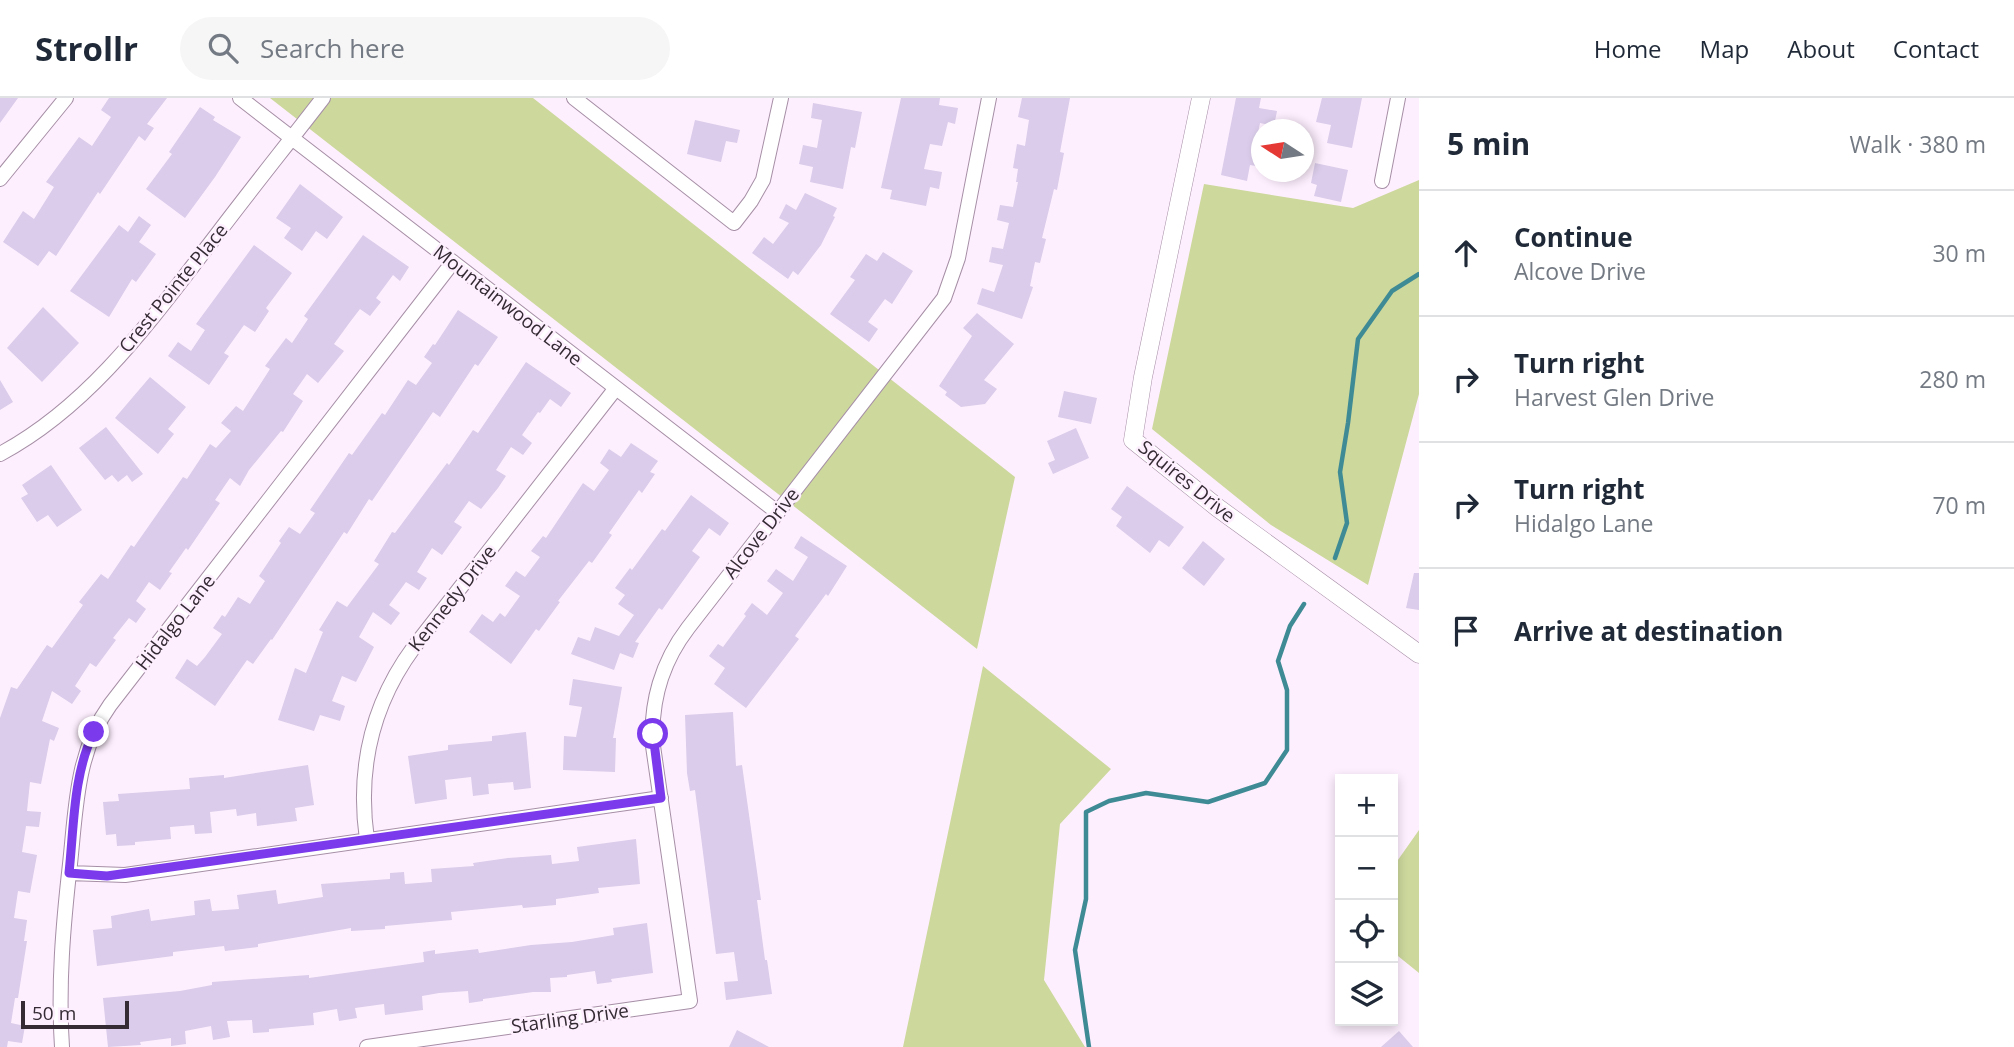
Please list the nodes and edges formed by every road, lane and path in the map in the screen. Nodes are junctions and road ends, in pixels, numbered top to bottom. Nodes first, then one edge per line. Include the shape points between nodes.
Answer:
1 (66, 98) edge
2 (240, 98) edge
3 (323, 98) edge
4 (573, 98) edge
5 (781, 98) edge
6 (989, 98) edge
7 (1201, 98) edge
8 (1398, 98) edge
9 (292, 138) junction
10 (0, 179) edge
11 (1382, 181) dead end
12 (453, 262) junction
13 (617, 388) junction
14 (0, 454) edge
15 (777, 512) junction
16 (1419, 654) edge
17 (661, 798) junction
18 (367, 840) junction
19 (69, 873) junction
20 (690, 1001) joint
21 (62, 1047) edge
22 (367, 1047) edge

1 - 10 street
2 - 9 street, Mountainwood Lane
3 - 9 street, Crest Pointe Place
4 - 5 street via 734,223 762,180
6 - 15 street, Alcove Drive via 958,258 944,298
7 - 16 street, Squires Drive via 1133,440 1218,508
8 - 11 street
9 - 12 street, Mountainwood Lane
9 - 14 street, Crest Pointe Place via 161,308 84,395
12 - 13 street, Mountainwood Lane
12 - 19 street, Hidalgo Lane via 102,717 81,769
13 - 15 street, Mountainwood Lane
13 - 18 street, Kennedy Drive via 396,674 377,715 366,759 363,805
15 - 17 street, Alcove Drive via 683,634 665,668 653,728
17 - 18 street
17 - 20 street, Alcove Drive
18 - 19 street via 125,875
19 - 21 street, Hidalgo Lane via 60,973
20 - 22 street, Starling Drive

